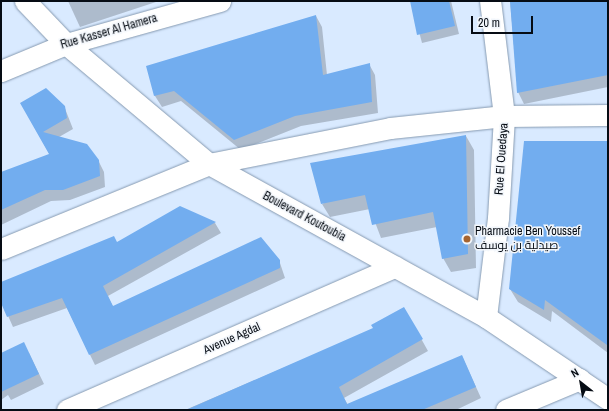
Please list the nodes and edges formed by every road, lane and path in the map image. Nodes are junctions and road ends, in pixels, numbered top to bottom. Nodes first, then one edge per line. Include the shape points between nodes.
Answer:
1 (26, 1) edge
2 (220, 1) edge
3 (490, 1) edge
4 (66, 44) junction
5 (1, 71) edge
6 (608, 115) edge
7 (504, 116) junction
8 (209, 164) junction
9 (1, 249) edge
10 (395, 267) junction
11 (486, 317) junction
12 (580, 379) junction
13 (608, 399) edge
14 (68, 410) edge
15 (506, 410) edge

1 - 4 street, Boulevard Koutoubia
2 - 4 street, Rue Kasser Al Hamera
3 - 7 street, Rue El Ouedaya
4 - 5 street, Rue Kasser Al Hamera
4 - 8 street, Boulevard Koutoubia
6 - 7 street
7 - 8 street via 390,128
7 - 11 street, Rue El Ouedaya via 498,218
8 - 9 street
8 - 10 street, Boulevard Koutoubia
10 - 11 street, Boulevard Koutoubia
10 - 14 street, Avenue Agdal
11 - 12 street, Boulevard Koutoubia
12 - 13 street, Boulevard Koutoubia
12 - 15 street

